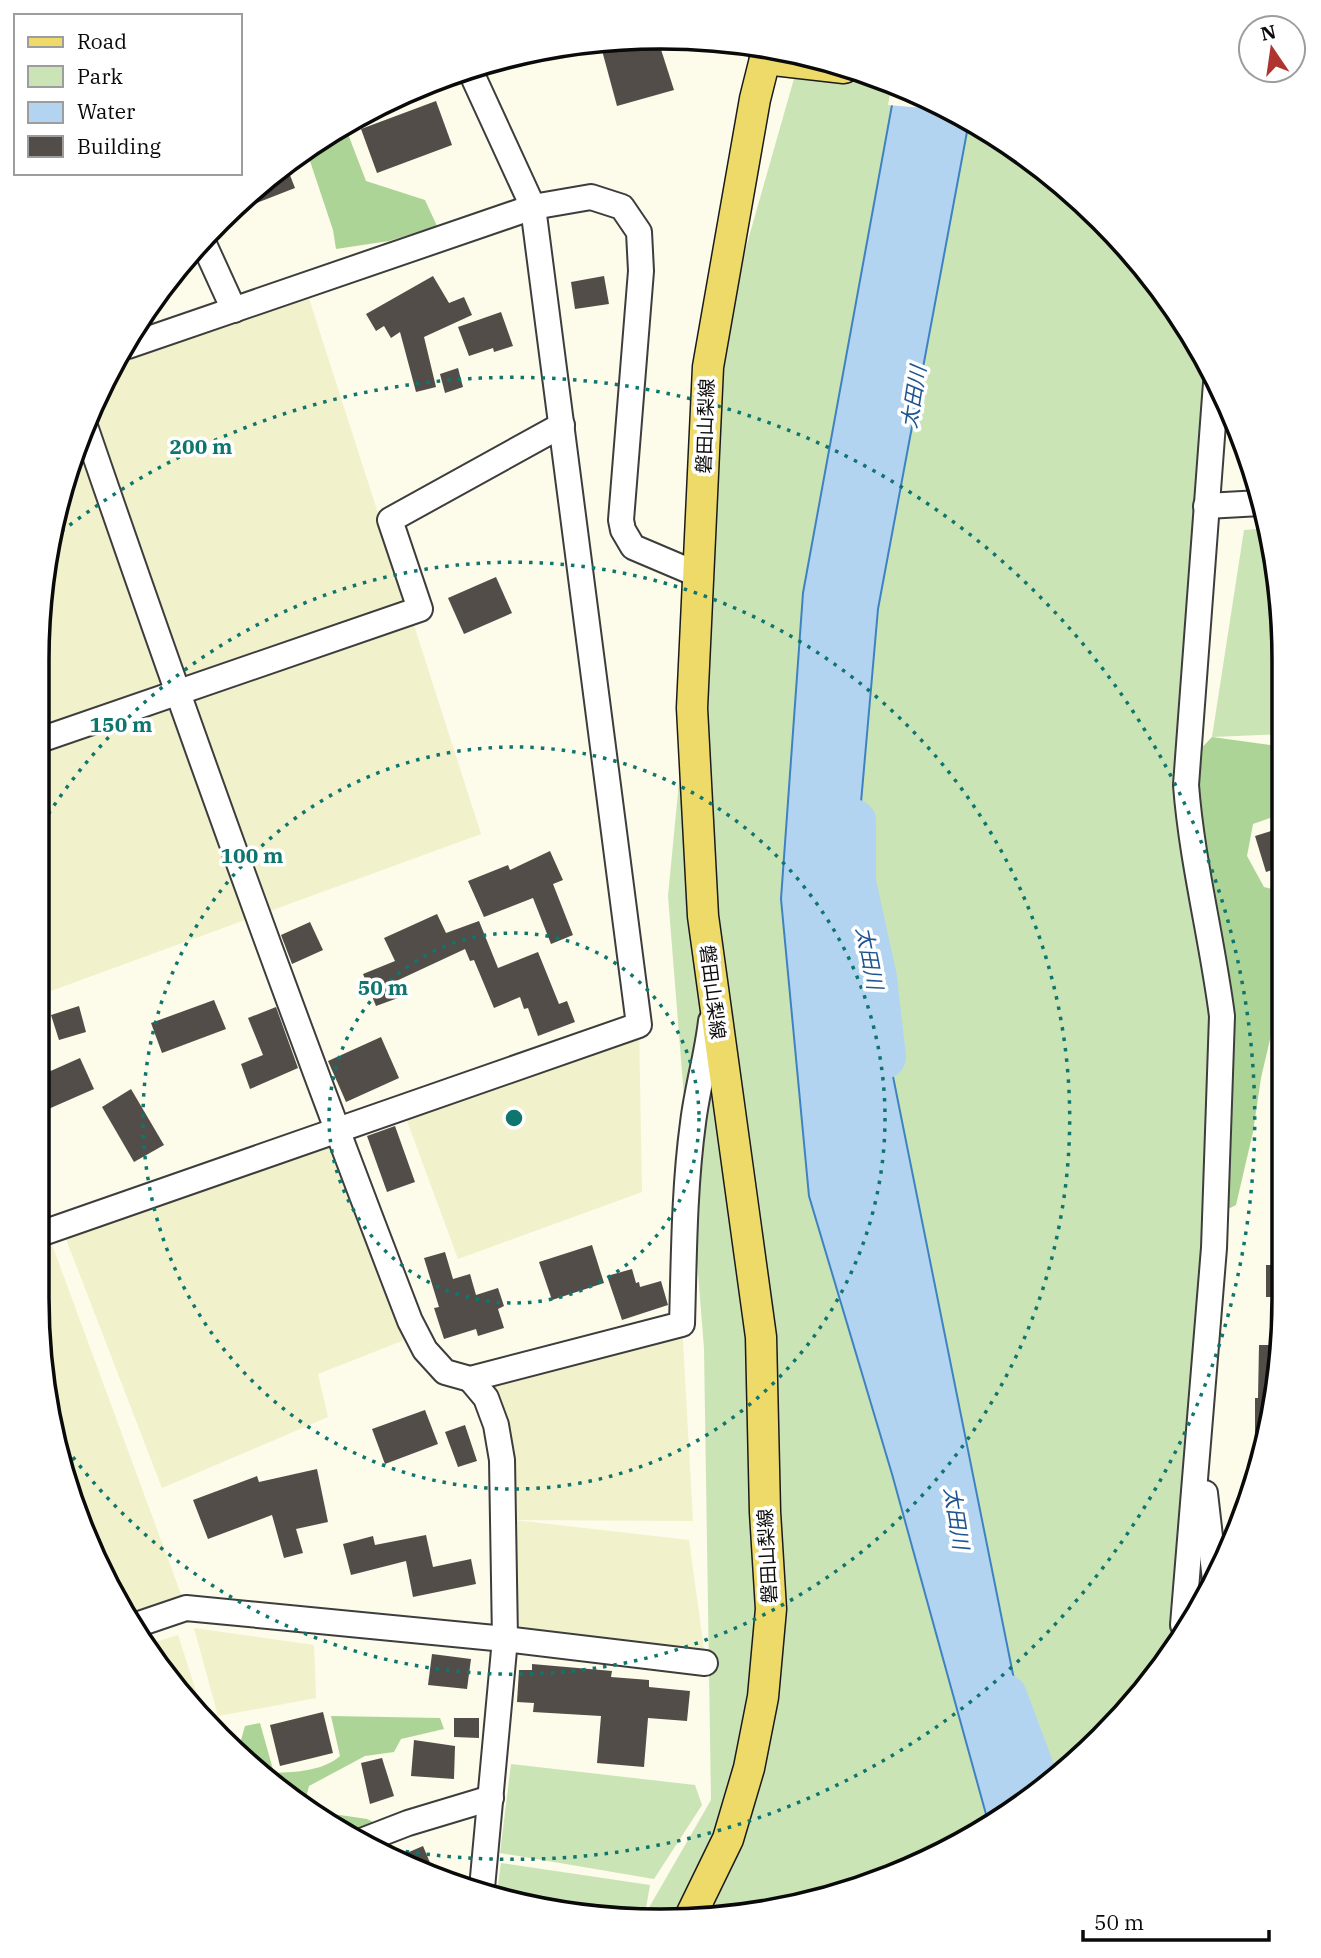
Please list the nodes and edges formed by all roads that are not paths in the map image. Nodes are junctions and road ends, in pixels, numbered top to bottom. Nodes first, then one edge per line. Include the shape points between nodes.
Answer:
1 (765, 58) edge
2 (474, 78) edge
3 (533, 207) junction
4 (208, 250) edge
5 (234, 310) junction
6 (139, 342) edge
7 (1214, 402) edge
8 (562, 425) junction
9 (90, 441) edge
10 (1251, 504) edge
11 (1206, 506) junction
12 (699, 575) junction
13 (176, 693) junction
14 (49, 737) edge
15 (713, 999) junction
16 (336, 1130) junction
17 (49, 1231) edge
18 (470, 1379) junction
19 (1199, 1440) junction
20 (1213, 1560) edge
21 (1184, 1613) edge
22 (143, 1623) edge
23 (505, 1639) junction
24 (705, 1664) dead end
25 (491, 1798) junction
26 (373, 1837) edge
27 (483, 1882) edge
28 (694, 1908) edge

1 - 12 main road, 磐田山梨線 via 708,367
2 - 3 street
3 - 5 street
3 - 8 street
3 - 12 street via 592,197 622,207 639,232 641,271 621,520 633,547
4 - 5 street
5 - 6 street
7 - 11 street
8 - 13 street via 390,520 420,609
8 - 16 street via 639,1025
9 - 13 street
10 - 11 street
11 - 19 street via 1186,785 1190,835 1222,1016 1214,1248
12 - 15 main road, 磐田山梨線 via 692,708 703,916
13 - 14 street
13 - 16 street
15 - 18 street via 693,1123 682,1324
15 - 28 main road, 磐田山梨線 via 761,1337 771,1609 749,1768 728,1839
16 - 17 street
16 - 18 street via 425,1350 445,1371
18 - 23 street via 486,1398 502,1460
19 - 20 street
19 - 21 street
22 - 23 street via 186,1608
23 - 24 street
23 - 25 street
25 - 26 street
25 - 27 street

